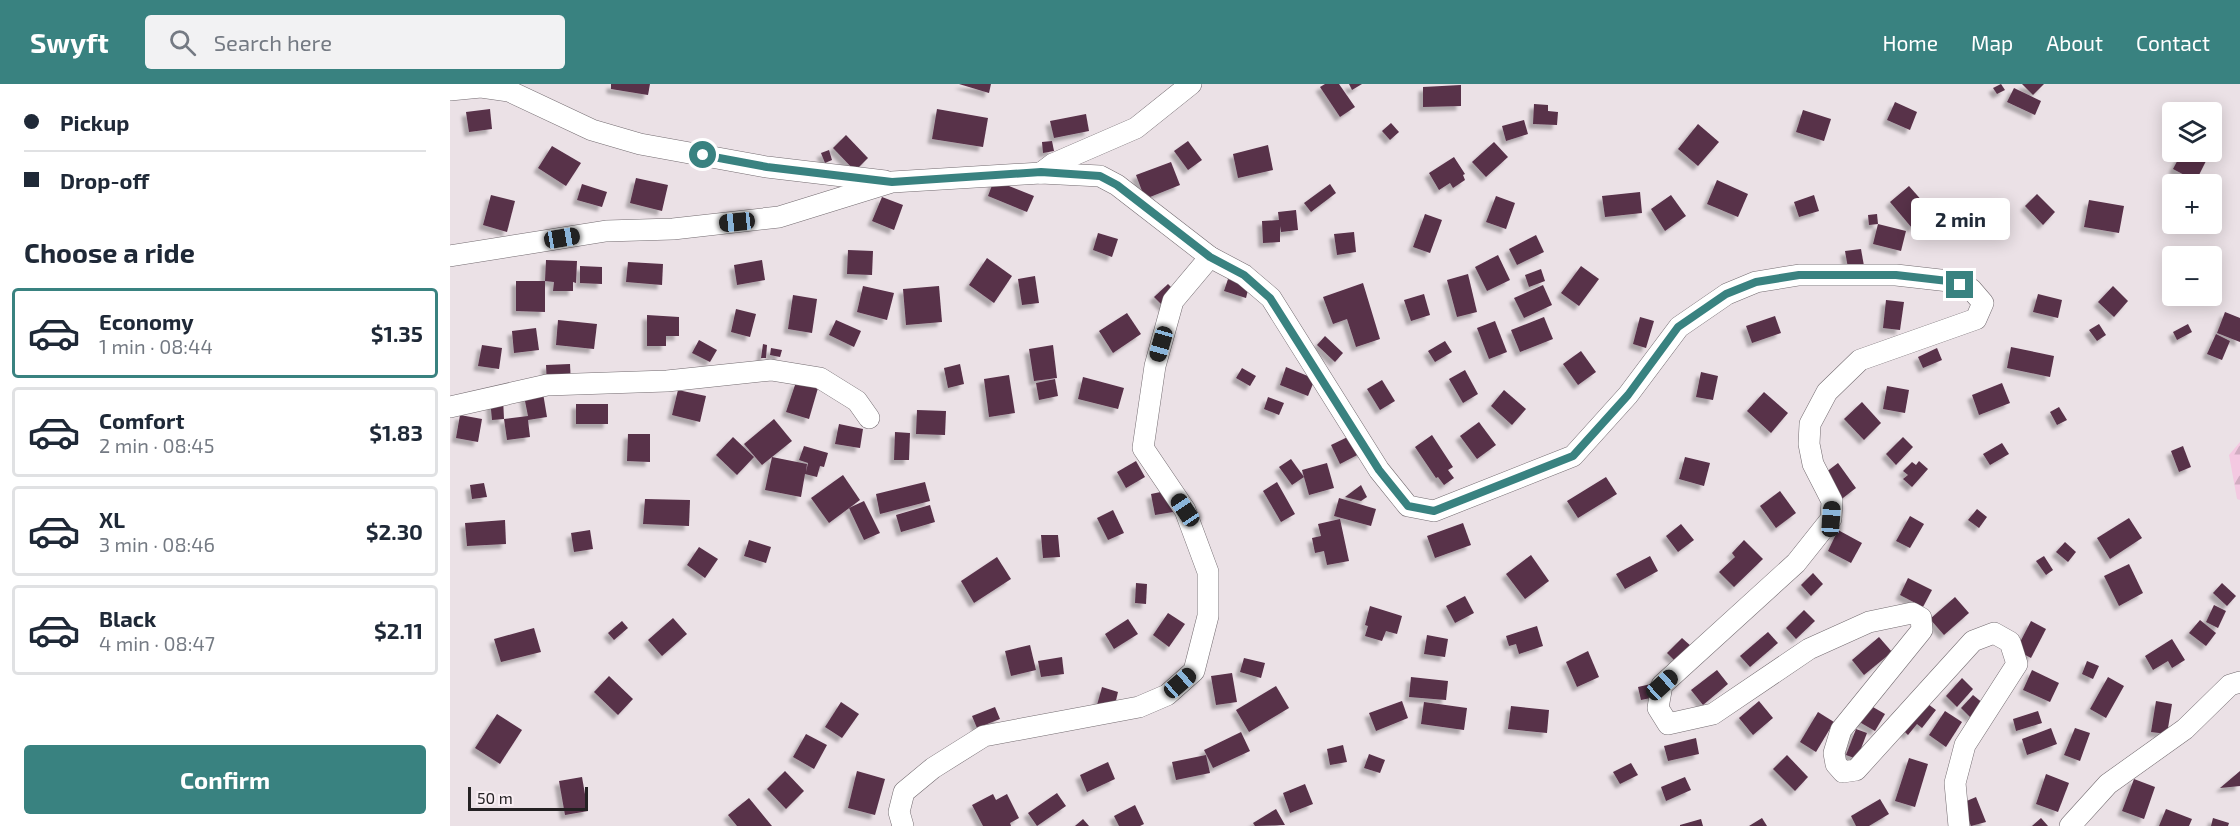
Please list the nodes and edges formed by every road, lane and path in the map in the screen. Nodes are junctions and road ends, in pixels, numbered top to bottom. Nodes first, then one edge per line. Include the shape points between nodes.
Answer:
1 (1191, 84) edge
2 (450, 90) edge
3 (1041, 172) junction
4 (892, 182) junction
5 (450, 256) edge
6 (1210, 257) junction
7 (450, 407) edge
8 (869, 418) dead end
9 (2240, 682) edge
10 (903, 826) edge
11 (1959, 826) edge
12 (2070, 826) edge

1 - 3 street via 1136,128
2 - 4 street via 481,87 509,91 592,130 640,144 767,167
3 - 4 street
3 - 6 street via 1100,176
4 - 5 street via 779,217 673,229 606,231
6 - 10 street via 1173,301 1155,366 1143,448 1185,510 1208,572 1208,616 1194,671 1167,695 1139,707 984,736 933,768 904,792 898,812
6 - 11 street via 1244,275 1270,298 1379,470 1408,506 1434,511 1573,456 1628,395 1678,327 1726,294 1756,282 1799,275 1896,275 1948,281 1971,289 1983,303 1976,319 1860,360 1827,392 1810,424 1809,444 1813,464 1832,501 1831,519 1796,563 1662,685 1658,708 1668,724 1713,714 1809,649 1869,622 1912,613 1921,618 1922,630 1841,730 1834,753 1836,764 1843,772 1856,770 1973,641 1994,633 2010,642 2017,664 1965,745 1954,783
7 - 8 street via 547,385 667,381 771,370 819,378 857,401
9 - 12 street via 2230,685 2185,729 2108,784

